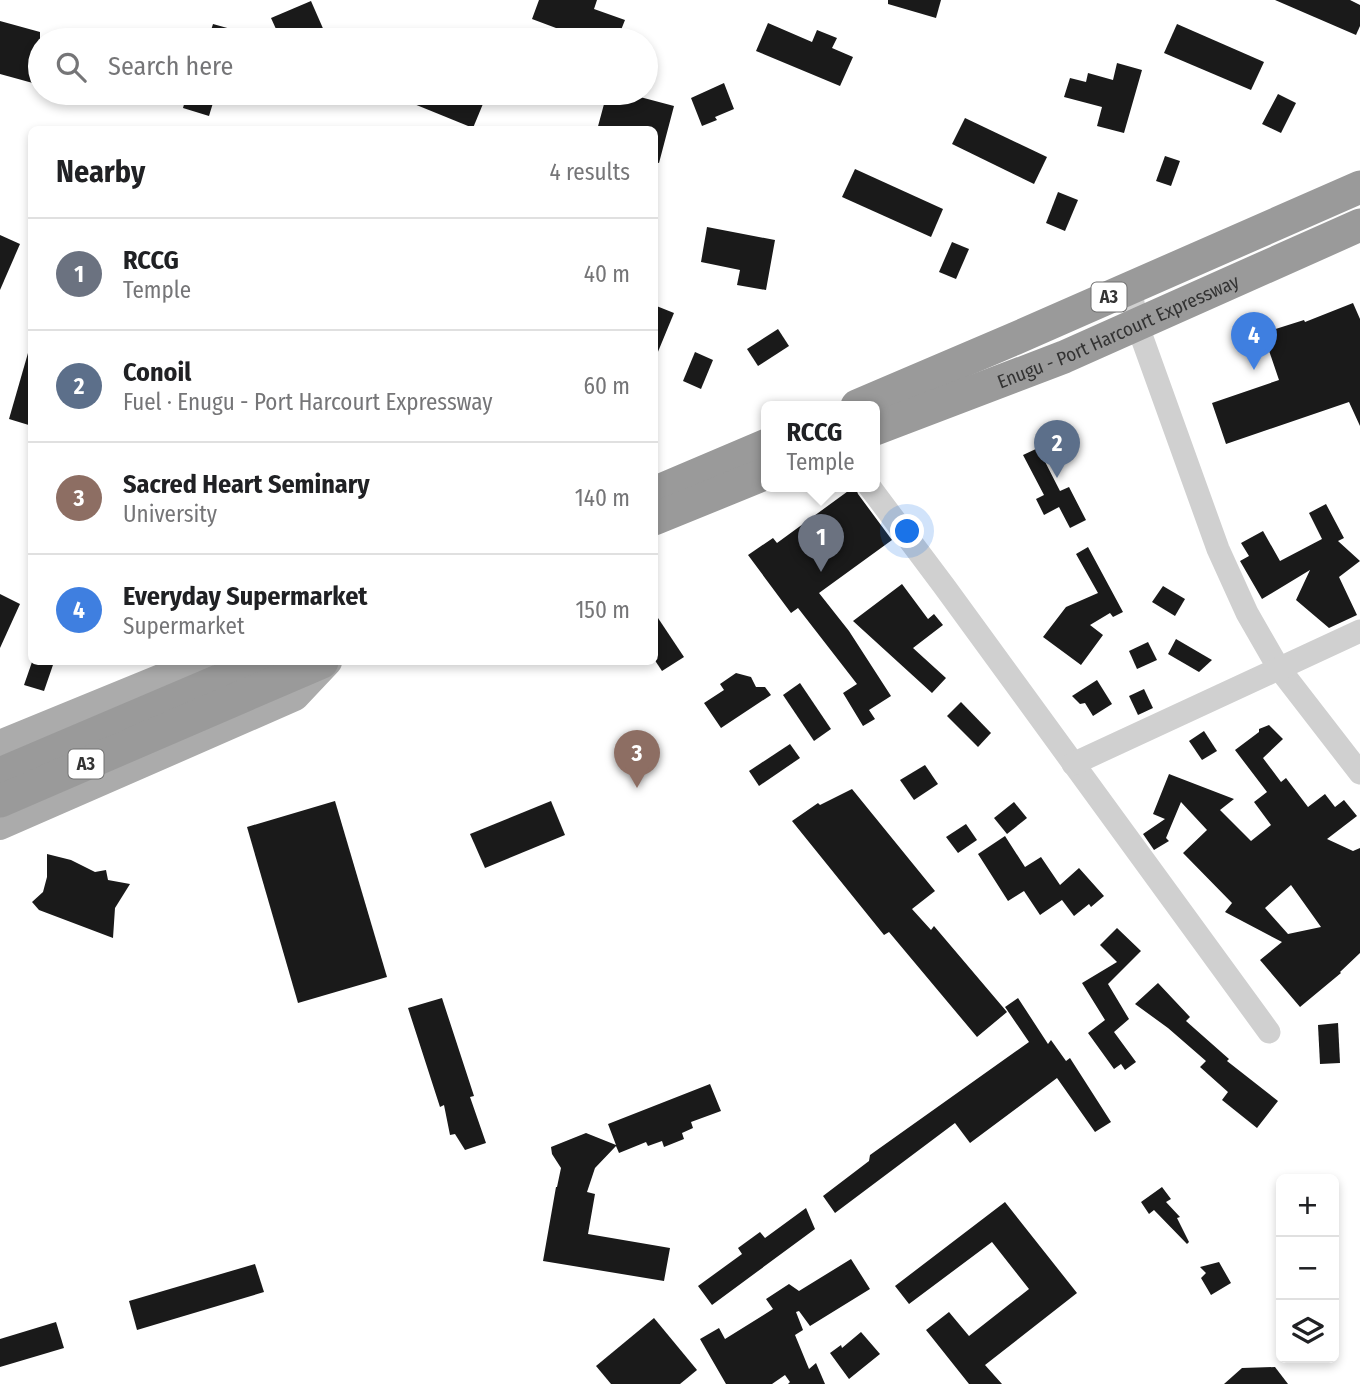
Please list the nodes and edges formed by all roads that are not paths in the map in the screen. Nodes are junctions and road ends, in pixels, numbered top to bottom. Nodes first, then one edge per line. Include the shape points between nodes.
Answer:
1 (1360, 187) edge
2 (1360, 225) edge
3 (1130, 287) junction
4 (1138, 324) junction
5 (869, 401) edge
6 (880, 427) edge
7 (761, 447) edge
8 (761, 475) edge
9 (658, 491) edge
10 (874, 492) edge
11 (658, 517) edge
12 (1360, 631) edge
13 (193, 665) edge
14 (258, 665) edge
15 (313, 665) edge
16 (325, 665) edge
17 (1278, 667) junction
18 (167, 716) junction
19 (0, 744) edge
20 (1073, 764) junction
21 (1360, 773) edge
22 (0, 774) edge
23 (0, 801) edge
24 (0, 826) edge
25 (1269, 1031) dead end

1 - 3 highway, Enugu - Port Harcourt Expressway / A3
2 - 4 highway, Enugu - Port Harcourt Expressway / A3
3 - 4 street
3 - 5 highway, Enugu - Port Harcourt Expressway / A3
4 - 6 highway, Enugu - Port Harcourt Expressway / A3
4 - 17 street via 1222,559
7 - 9 highway
8 - 11 highway
10 - 20 street
12 - 17 street
13 - 19 main road
14 - 18 highway, A3
15 - 18 highway, A3
16 - 24 main road via 295,697
17 - 20 street
17 - 21 street
18 - 22 highway, A3
18 - 23 highway, A3
20 - 25 street

